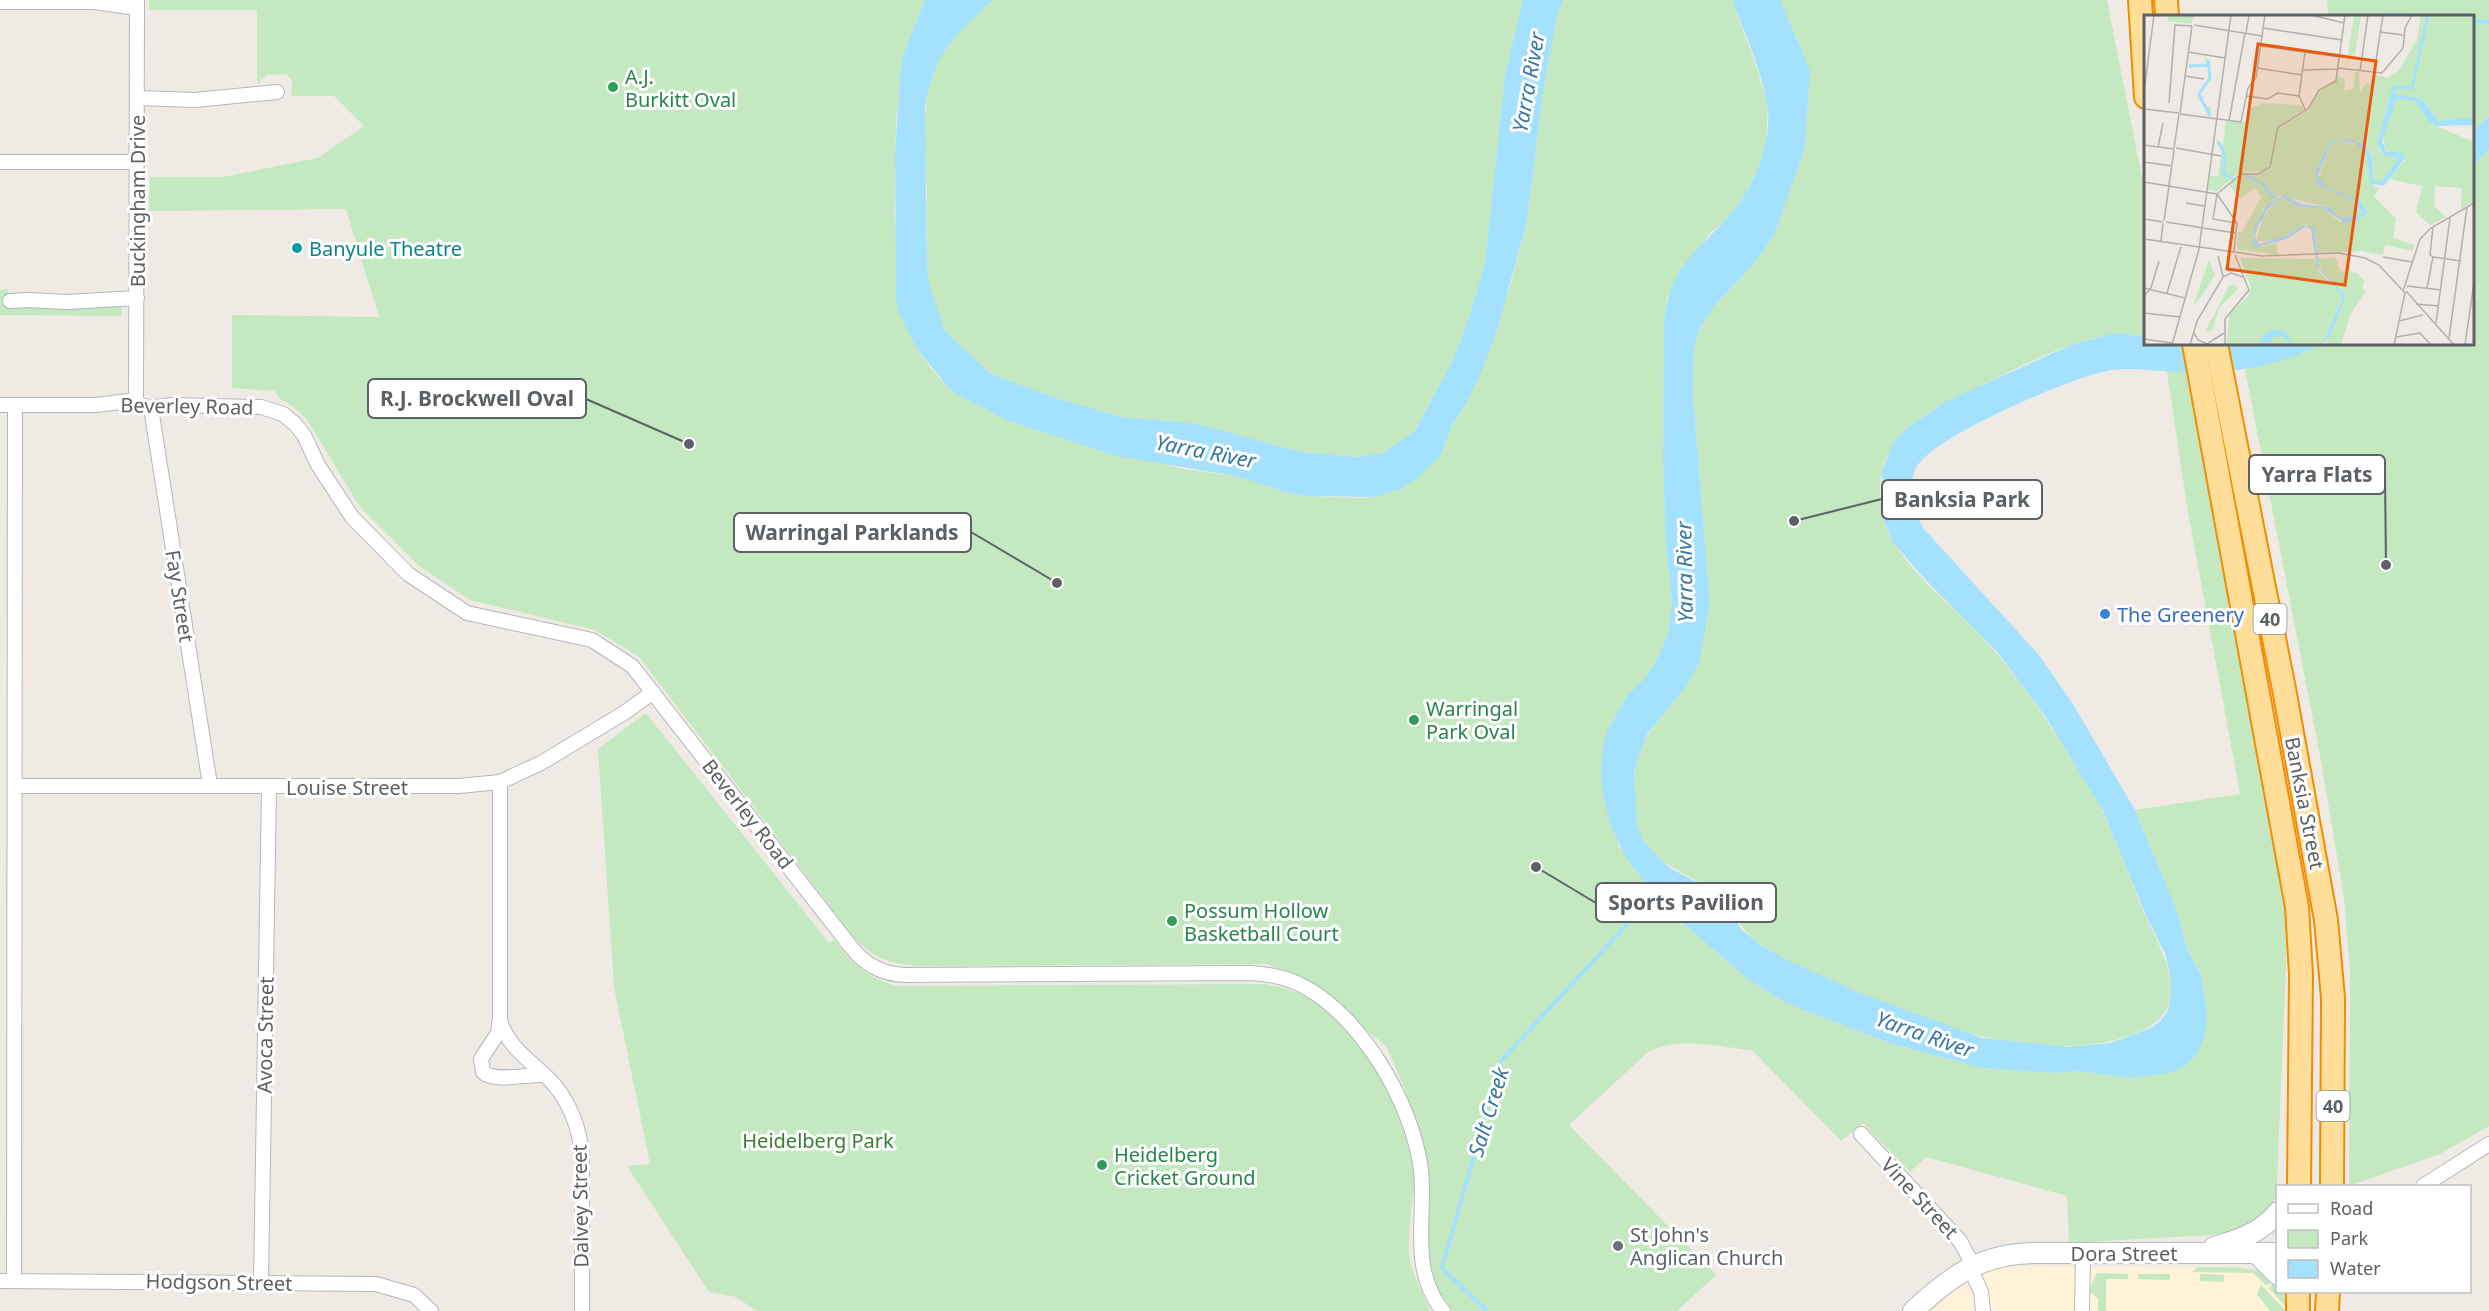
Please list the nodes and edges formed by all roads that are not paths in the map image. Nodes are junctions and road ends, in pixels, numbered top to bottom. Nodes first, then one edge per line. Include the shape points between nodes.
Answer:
1 (2140, 0) edge
2 (2166, 0) edge
3 (101, 1) edge
4 (0, 2) edge
5 (137, 4) edge
6 (2167, 15) edge
7 (2144, 78) edge
8 (277, 92) dead end
9 (137, 98) junction
10 (0, 162) edge
11 (137, 162) junction
12 (136, 298) junction
13 (10, 301) dead end
14 (2194, 345) edge
15 (2216, 345) edge
16 (136, 402) junction
17 (0, 405) edge
18 (15, 405) junction
19 (151, 408) junction
20 (2221, 428) junction
21 (653, 692) junction
22 (500, 782) junction
23 (210, 785) junction
24 (16, 786) junction
25 (269, 787) junction
26 (500, 1017) junction
27 (544, 1075) junction
28 (1861, 1134) dead end
29 (2489, 1144) edge
30 (2299, 1161) junction
31 (2289, 1185) edge
32 (2299, 1185) edge
33 (2332, 1185) edge
34 (2425, 1185) edge
35 (2276, 1213) edge
36 (2083, 1253) junction
37 (2191, 1253) junction
38 (2256, 1253) junction
39 (2276, 1253) edge
40 (1971, 1266) junction
41 (2276, 1274) edge
42 (7, 1281) edge
43 (261, 1282) junction
44 (2289, 1293) edge
45 (2298, 1293) edge
46 (2328, 1293) edge
47 (431, 1311) edge
48 (582, 1311) edge
49 (1443, 1311) edge
50 (1913, 1311) edge
51 (1983, 1311) edge
52 (2082, 1311) edge
53 (2298, 1311) edge
54 (2327, 1311) edge

1 - 7 highway
2 - 6 highway
3 - 4 street
3 - 5 street
5 - 9 street, Buckingham Drive
8 - 9 street via 195,99
9 - 11 street, Buckingham Drive
10 - 11 street
11 - 12 street, Buckingham Drive
12 - 13 street
12 - 16 street, Buckingham Drive
14 - 20 highway, 40
15 - 20 highway, 40
16 - 18 street, Beverley Road
16 - 19 street, Beverley Road
17 - 18 street, Beverley Road
18 - 24 street
19 - 21 street, Beverley Road via 261,407 283,414 304,435 318,465 352,517 408,574 466,614 592,640 632,666
19 - 23 street, Fay Street
20 - 30 highway, Banksia Street / 40 via 2297,907 2301,975
20 - 33 highway, Banksia Street / 40 via 2284,689 2326,920 2333,1007
21 - 22 street, Louise Street via 582,740
21 - 49 street, Beverley Road via 850,947 881,971 904,975 1251,973 1288,979 1318,995 1344,1018 1375,1056 1406,1112 1421,1169 1424,1277
22 - 25 street, Louise Street via 459,786
22 - 26 street, Dalvey Street
23 - 24 street, Louise Street
23 - 25 street, Louise Street
24 - 42 street
25 - 43 street, Avoca Street
26 - 27 street, Dalvey Street via 513,1046
26 - 27 street, Dalvey Street via 498,1033 481,1059 483,1072 496,1079
27 - 48 street, Dalvey Street via 566,1102 581,1143
28 - 40 street, Vine Street via 1960,1241
29 - 34 street
30 - 31 main road
30 - 32 highway, Banksia Street / 40
35 - 37 main road via 2254,1233
36 - 37 main road, Dora Street
36 - 40 main road, Dora Street via 2016,1254
36 - 52 street
37 - 38 main road, Dora Street
38 - 39 main road, Dora Street
38 - 41 main road
40 - 50 main road, Dora Street
40 - 51 street, Vine Street
42 - 43 street, Hodgson Street
43 - 47 street, Hodgson Street via 376,1284 414,1295
44 - 53 main road
45 - 53 highway
46 - 54 highway

